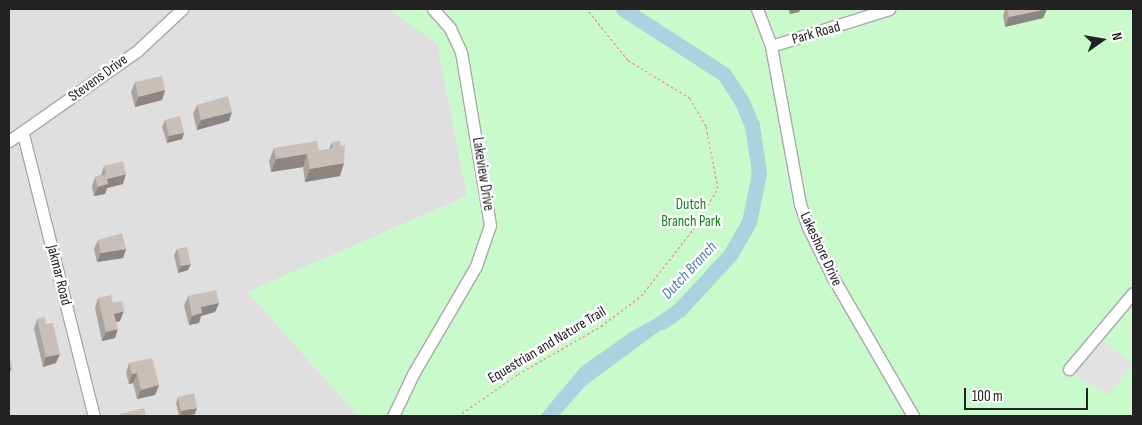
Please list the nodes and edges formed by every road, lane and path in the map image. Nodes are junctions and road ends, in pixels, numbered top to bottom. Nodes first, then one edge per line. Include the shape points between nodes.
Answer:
1 (182, 9) edge
2 (433, 9) edge
3 (587, 9) edge
4 (757, 9) edge
5 (889, 9) edge
6 (771, 46) junction
7 (23, 134) junction
8 (9, 142) edge
9 (1133, 293) edge
10 (1069, 368) dead end
11 (94, 416) edge
12 (393, 416) edge
13 (458, 416) edge
14 (913, 416) edge

1 - 7 street, Stevens Drive via 136,51
2 - 12 street, Lakeview Drive via 450,28 461,52 490,225 476,266 413,374
3 - 13 path, Equestrian and Nature Trail via 628,60 690,98 706,126 718,188 695,227 641,296 601,326 510,379
4 - 6 street, Lakeshore Drive
5 - 6 street, Park Road
6 - 14 street, Lakeshore Drive via 800,204 808,227 832,276
7 - 8 street, Stevens Drive
7 - 11 street, Jakmar Road
9 - 10 street

